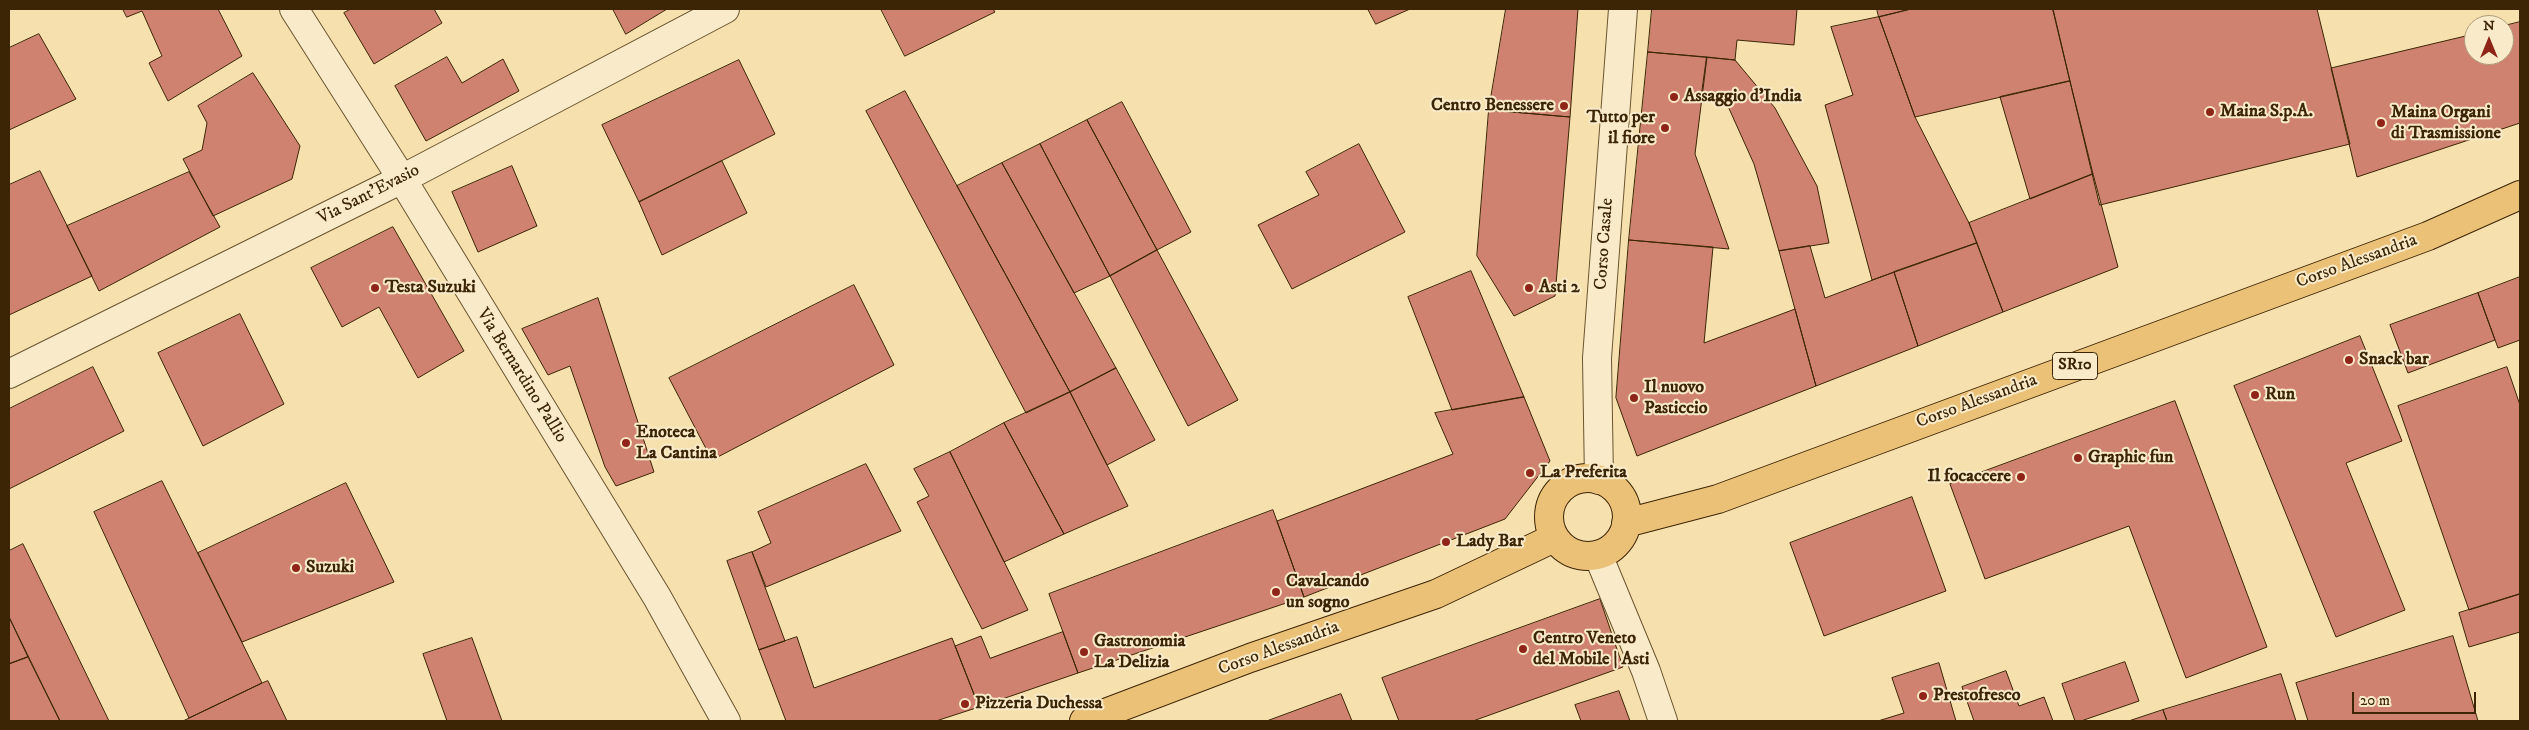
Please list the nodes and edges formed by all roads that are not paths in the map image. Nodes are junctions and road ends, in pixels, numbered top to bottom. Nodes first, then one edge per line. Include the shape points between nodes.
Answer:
1 (294, 9) edge
2 (725, 9) edge
3 (1623, 9) edge
4 (402, 179) junction
5 (2520, 195) edge
6 (9, 374) edge
7 (1599, 480) junction
8 (1626, 524) junction
9 (1554, 538) junction
10 (1598, 555) junction
11 (726, 721) edge
12 (1084, 721) edge
13 (1663, 721) edge

1 - 4 street, Via Bernardino Pallio
2 - 4 street, Via Sant'Evasio
3 - 7 street, Corso Casale via 1597,358
4 - 6 street, Via Sant'Evasio
4 - 11 street, Via Bernardino Pallio via 657,597
5 - 8 main road, Corso Alessandria / SR10 via 2428,236 1718,499
7 - 8 main road via 1618,492 1625,507
7 - 9 main road via 1586,478 1561,488 1548,512
8 - 10 main road via 1617,543
9 - 10 main road via 1573,554
9 - 12 main road, Corso Alessandria via 1436,594 1250,658
10 - 13 street

